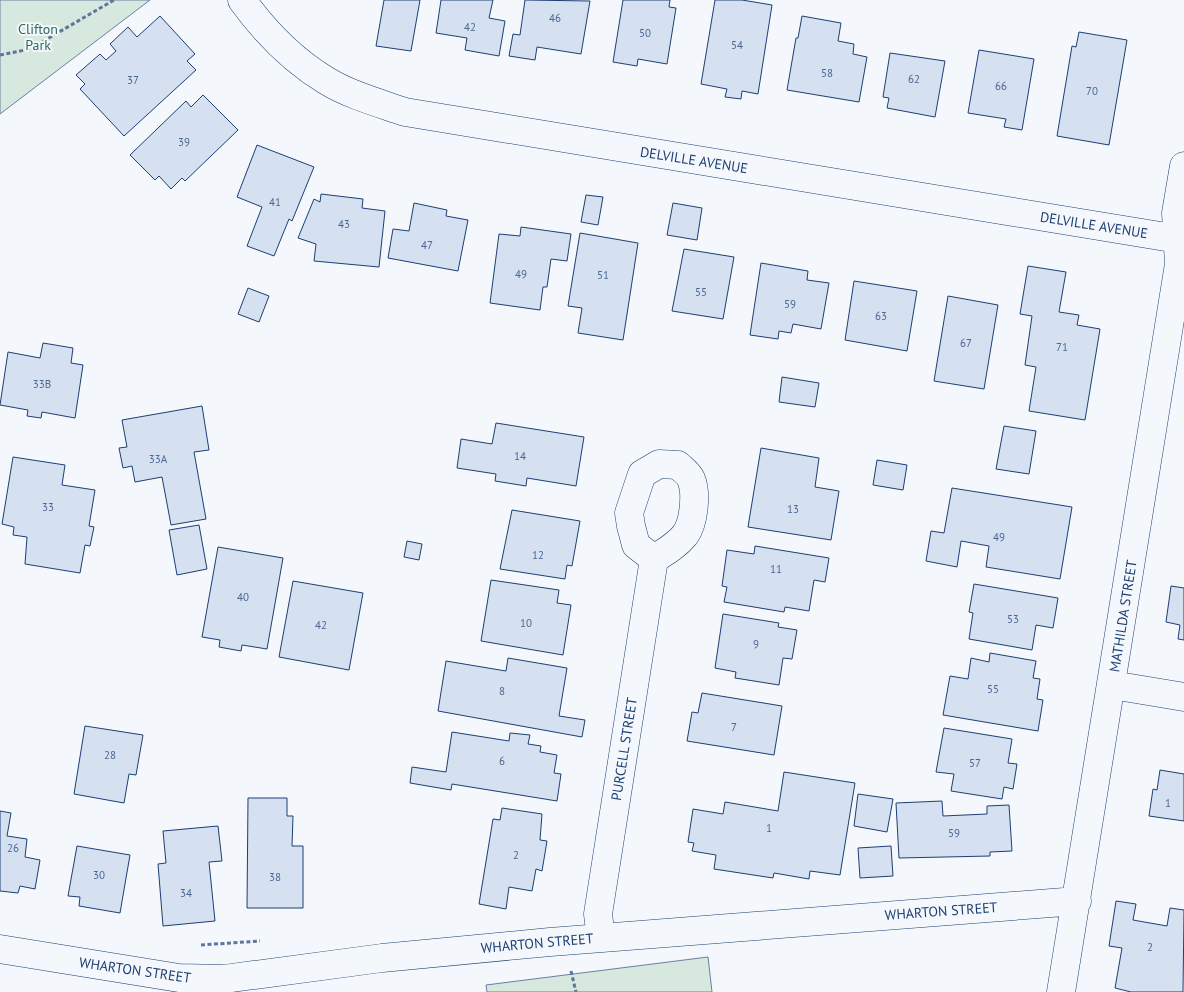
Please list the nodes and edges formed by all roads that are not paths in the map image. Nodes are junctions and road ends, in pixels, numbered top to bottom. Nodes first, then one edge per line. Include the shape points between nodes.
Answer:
1 (242, 0) edge
2 (1184, 166) edge
3 (1181, 240) edge
4 (654, 559) dead end
5 (1112, 685) junction
6 (1184, 697) edge
7 (1077, 901) junction
8 (601, 938) junction
9 (0, 949) edge
10 (1061, 992) edge

1 - 3 street, DELVILLE AVENUE via 261,26 292,57 328,82 405,112
2 - 3 street, MATHILDA STREET via 1176,213
3 - 5 street, MATHILDA STREET
4 - 8 street, PURCELL STREET via 598,914
5 - 6 street
5 - 7 street, MATHILDA STREET
7 - 8 street, WHARTON STREET
7 - 10 street, MATHILDA STREET
8 - 9 street, WHARTON STREET via 382,958 224,979 179,978

